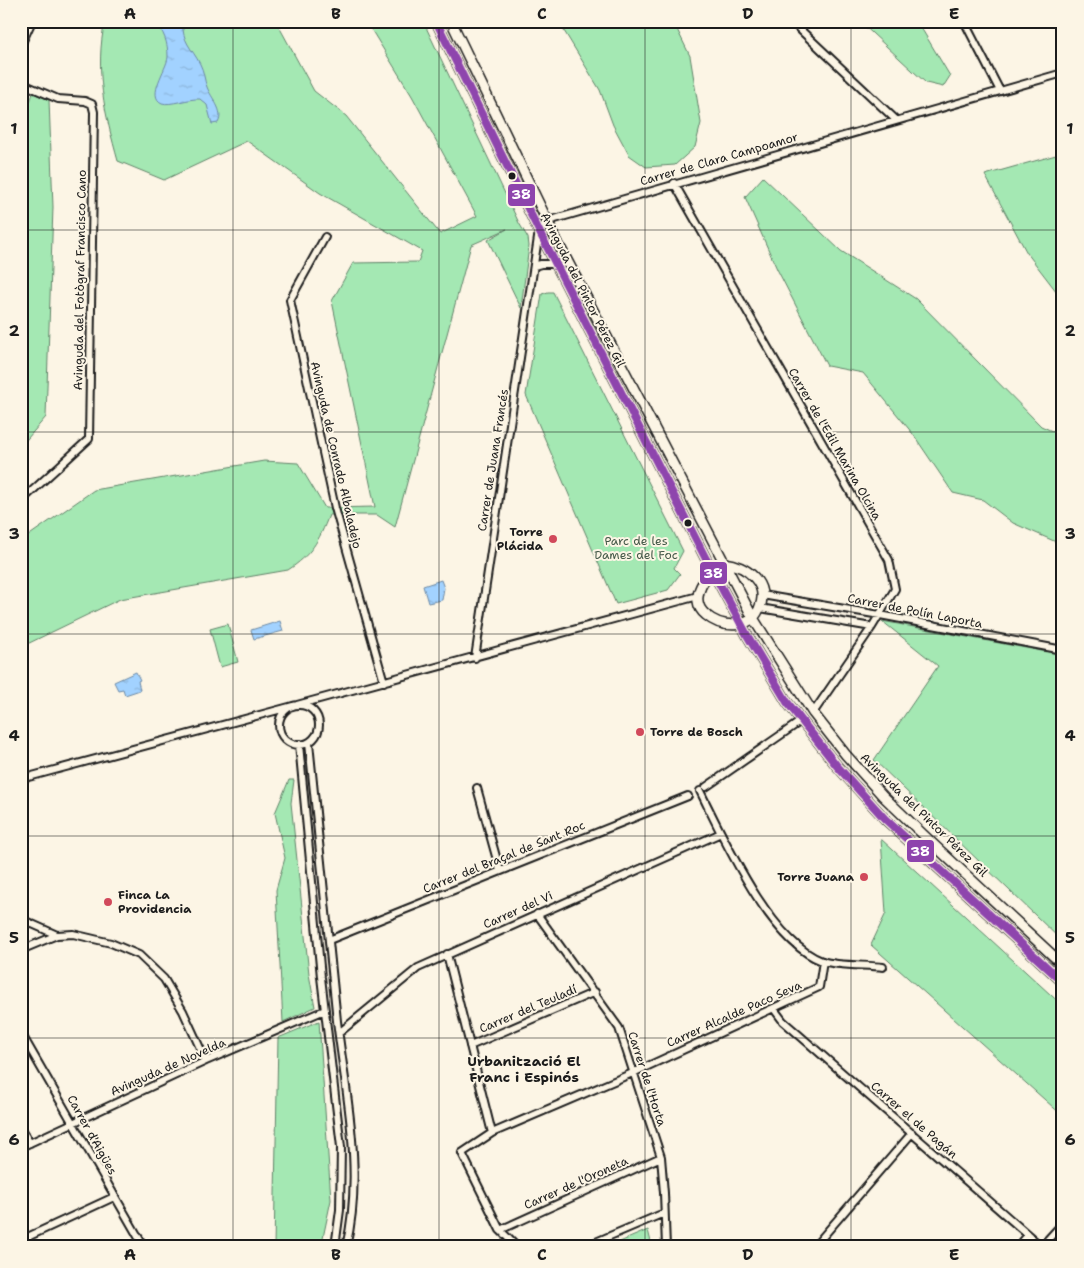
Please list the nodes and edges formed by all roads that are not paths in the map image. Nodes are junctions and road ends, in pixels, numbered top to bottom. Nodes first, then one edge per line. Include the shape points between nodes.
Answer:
1 (32, 21) edge
2 (436, 21) edge
3 (451, 21) edge
4 (791, 21) edge
5 (964, 21) edge
6 (21, 45) edge
7 (1063, 73) edge
8 (21, 83) edge
9 (1000, 91) junction
10 (896, 120) junction
11 (674, 183) junction
12 (548, 221) junction
13 (539, 231) junction
14 (324, 237) dead end
15 (556, 264) junction
16 (534, 266) junction
17 (21, 501) edge
18 (724, 563) junction
19 (712, 568) junction
20 (762, 595) junction
21 (698, 596) junction
22 (760, 608) junction
23 (880, 615) junction
24 (753, 618) junction
25 (741, 624) junction
26 (872, 627) junction
27 (1063, 650) edge
28 (475, 658) junction
29 (384, 682) junction
30 (321, 699) junction
31 (295, 705) junction
32 (267, 713) junction
33 (812, 713) junction
34 (316, 714) junction
35 (801, 721) junction
36 (280, 726) junction
37 (309, 743) junction
38 (299, 744) junction
39 (21, 779) edge
40 (477, 788) dead end
41 (688, 796) dead end
42 (721, 833) junction
43 (500, 871) junction
44 (537, 914) junction
45 (21, 919) edge
46 (57, 935) junction
47 (329, 940) junction
48 (21, 950) edge
49 (447, 954) junction
50 (823, 961) junction
51 (1063, 965) edge
52 (883, 967) dead end
53 (1063, 982) edge
54 (595, 992) junction
55 (774, 1009) junction
56 (325, 1010) junction
57 (21, 1033) edge
58 (339, 1033) junction
59 (470, 1046) junction
60 (206, 1061) junction
61 (635, 1072) junction
62 (72, 1123) junction
63 (21, 1129) edge
64 (492, 1132) junction
65 (912, 1133) junction
66 (30, 1143) junction
67 (21, 1147) edge
68 (660, 1157) junction
69 (114, 1197) junction
70 (664, 1213) junction
71 (1063, 1223) edge
72 (500, 1230) junction
73 (1028, 1235) junction
74 (21, 1240) edge
75 (144, 1247) edge
76 (335, 1247) edge
77 (346, 1247) edge
78 (517, 1247) edge
79 (584, 1247) edge
80 (666, 1247) edge
81 (814, 1247) edge
82 (1018, 1247) edge
83 (1042, 1247) edge

1 - 6 street
2 - 13 main road, Avinguda del Pintor Pérez Gil
3 - 12 main road, Avinguda del Pintor Pérez Gil
4 - 10 street
5 - 9 street
7 - 9 street, Carrer de Clara Campoamor
8 - 17 street, Avinguda del Fotògraf Francisco Cano via 58,99 85,100 92,104 94,112 89,440
9 - 10 street, Carrer de Clara Campoamor
10 - 11 street, Carrer de Clara Campoamor
11 - 12 street, Carrer de Clara Campoamor
11 - 23 street, Carrer de l'Edil Marina Olcina via 889,560 895,589
12 - 13 street
12 - 18 main road, Avinguda del Pintor Pérez Gil
13 - 15 main road, Avinguda del Pintor Pérez Gil
13 - 16 street, Carrer de Juana Francés
14 - 29 street, Avinguda de Conrado Albaladejo via 290,300 334,508
15 - 16 street
15 - 19 main road, Avinguda del Pintor Pérez Gil
16 - 28 street, Carrer de Juana Francés
18 - 19 main road
18 - 20 main road via 741,566 754,575
18 - 24 main road, Avinguda del Pintor Pérez Gil
19 - 21 main road via 702,582
19 - 25 main road, Avinguda del Pintor Pérez Gil
20 - 22 main road
20 - 23 street, Carrer de Polín Laporta
21 - 25 main road via 704,614 728,625
21 - 28 street
22 - 24 main road
22 - 26 street, Carrer de Polín Laporta
23 - 26 street, Carrer de l'Edil Marina Olcina
23 - 27 street, Carrer de Polín Laporta
24 - 25 main road
24 - 33 main road, Avinguda del Pintor Pérez Gil
25 - 35 main road, Avinguda del Pintor Pérez Gil
26 - 33 street, Carrer de l'Edil Marina Olcina
28 - 29 street
29 - 30 street
30 - 31 street
30 - 34 street
31 - 32 street
31 - 34 street via 309,707
31 - 36 street via 283,713
32 - 36 street
32 - 39 street
33 - 51 main road, Avinguda del Pintor Pérez Gil via 883,796
34 - 37 street via 319,727
35 - 42 street via 703,789
35 - 53 main road, Avinguda del Pintor Pérez Gil via 898,832
36 - 38 street via 285,738
37 - 38 street
37 - 47 street
38 - 56 street
40 - 43 street
41 - 43 street, Carrer del Braçal de Sant Roc
42 - 44 street, Carrer del Vi
42 - 50 street via 758,899 797,947
43 - 47 street, Carrer del Braçal de Sant Roc
44 - 49 street, Carrer del Vi
44 - 54 street, Carrer de l'Horta
45 - 46 street
46 - 48 street
46 - 60 street via 73,934 111,943 139,955 164,979
47 - 58 street
49 - 58 street, Carrer del Vi via 418,968
49 - 59 street
50 - 52 street
50 - 55 street, Carrer Alcalde Paco Seva via 819,987
54 - 59 street, Carrer del Teuladí
54 - 61 street, Carrer de l'Horta via 619,1028
55 - 61 street, Carrer Alcalde Paco Seva
55 - 65 street, Carrer el de Pagán via 782,1021
56 - 60 street, Avinguda de Novelda
56 - 76 street via 341,1147 340,1210
57 - 62 street, Carrer d'Aigües
58 - 77 street via 355,1164
59 - 64 street
60 - 62 street, Avinguda de Novelda
61 - 64 street, Carrer Alcalde Paco Seva
61 - 68 street, Carrer de l'Horta
62 - 66 street, Avinguda de Novelda
62 - 69 street, Carrer d'Aigües
63 - 66 street
64 - 72 street, Carrer Alcalde Paco Seva via 462,1153
65 - 73 street, Carrer el de Pagán
65 - 81 street
66 - 67 street, Avinguda de Novelda
68 - 70 street, Carrer de l'Horta
68 - 72 street, Carrer de l'Oroneta
69 - 74 street
69 - 75 street, Carrer d'Aigües
70 - 79 street
70 - 80 street, Carrer de l'Horta
71 - 83 street
72 - 78 street
73 - 82 street
73 - 83 street, Carrer el de Pagán

